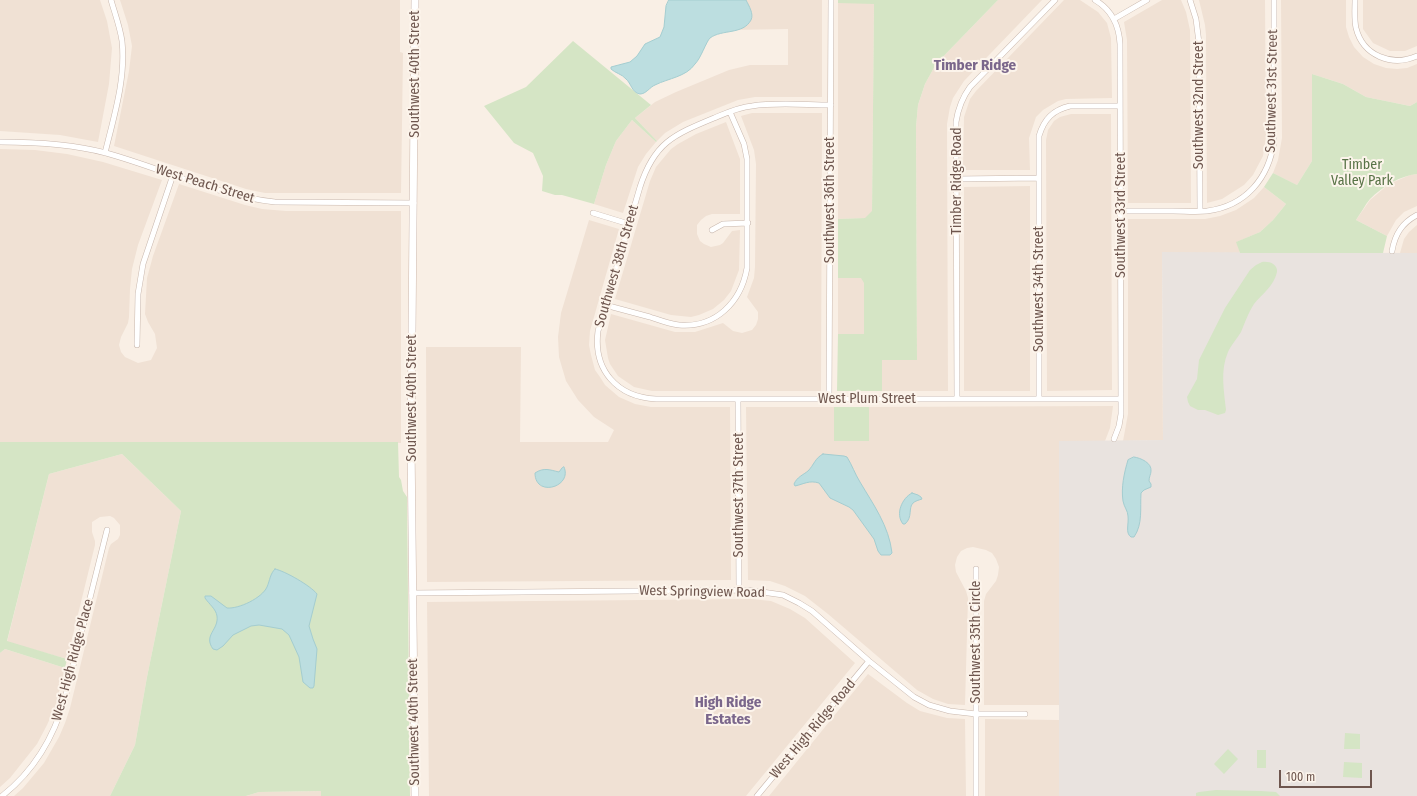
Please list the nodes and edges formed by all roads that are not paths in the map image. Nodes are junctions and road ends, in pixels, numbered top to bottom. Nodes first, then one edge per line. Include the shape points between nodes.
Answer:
1 (111, 0) edge
2 (415, 0) edge
3 (831, 0) edge
4 (1055, 0) edge
5 (1095, 0) edge
6 (1147, 0) edge
7 (1190, 0) edge
8 (1274, 0) edge
9 (1355, 0) edge
10 (1114, 19) junction
11 (1417, 56) edge
12 (831, 105) junction
13 (1120, 106) junction
14 (730, 112) junction
15 (0, 142) edge
16 (105, 153) junction
17 (173, 175) junction
18 (1038, 178) junction
19 (956, 179) junction
20 (414, 203) junction
21 (1121, 211) junction
22 (1200, 211) junction
23 (593, 213) dead end
24 (1417, 215) edge
25 (748, 223) junction
26 (629, 224) junction
27 (712, 230) dead end
28 (1392, 251) dead end
29 (605, 305) junction
30 (137, 345) dead end
31 (617, 386) joint
32 (738, 399) junction
33 (957, 399) junction
34 (1039, 399) junction
35 (1121, 399) junction
36 (829, 400) junction
37 (1114, 439) dead end
38 (107, 530) dead end
39 (976, 569) dead end
40 (739, 590) junction
41 (412, 593) junction
42 (869, 661) junction
43 (976, 714) junction
44 (1025, 714) dead end
45 (2, 796) edge
46 (415, 796) edge
47 (757, 796) edge
48 (976, 796) edge

1 - 16 street via 119,23 122,61 120,87
2 - 20 main road, Southwest 40th Street
3 - 12 street, Southwest 36th Street
4 - 19 street, Timber Ridge Road via 965,94 956,122
5 - 10 street, Southwest 33rd Street
6 - 10 street
7 - 22 street, Southwest 32nd Street via 1199,43
8 - 22 street, Southwest 31st Street via 1274,141 1270,160 1260,180 1246,195 1218,209
9 - 11 street via 1358,35 1373,54 1396,61
10 - 13 street, Southwest 33rd Street via 1119,35
12 - 14 street, Southwest 38th Street via 759,105 742,107
12 - 36 street, Southwest 36th Street
13 - 18 street, Southwest 34th Street via 1070,106 1049,116 1039,136
13 - 21 street, Southwest 33rd Street
14 - 25 street via 744,144 747,159
14 - 26 street, Southwest 38th Street via 682,132 652,158
15 - 16 street, West Peach Street via 54,144
16 - 17 street, West Peach Street
17 - 20 street, West Peach Street via 238,195 275,202
17 - 30 street via 143,264
18 - 19 street
18 - 34 street, Southwest 34th Street
19 - 33 street, Timber Ridge Road
20 - 41 main road, Southwest 40th Street
21 - 22 street
21 - 35 street, Southwest 33rd Street
23 - 26 street
24 - 28 street via 1406,221 1399,229
25 - 27 street via 723,224
25 - 29 street via 746,275 740,293 729,307 718,315 705,322 685,325
26 - 29 street, Southwest 38th Street
29 - 31 street, Southwest 38th Street via 598,331 598,352 606,373
31 - 32 street, West Plum Street via 632,395 647,399
32 - 36 street, West Plum Street
32 - 40 street, Southwest 37th Street
33 - 34 street, West Plum Street
33 - 36 street, West Plum Street
34 - 35 street, West Plum Street
35 - 37 street, Southwest 33rd Street via 1119,426
38 - 45 street, West High Ridge Place via 57,723 39,758
39 - 43 street, Southwest 35th Circle
40 - 41 street, West Springview Road
40 - 42 street, West Springview Road via 773,592 790,598 812,611
41 - 46 main road, Southwest 40th Street
42 - 43 street, West Springview Road via 925,703 950,711
42 - 47 street, West High Ridge Road
43 - 44 street, West Springview Road
43 - 48 street, Southwest 35th Circle

